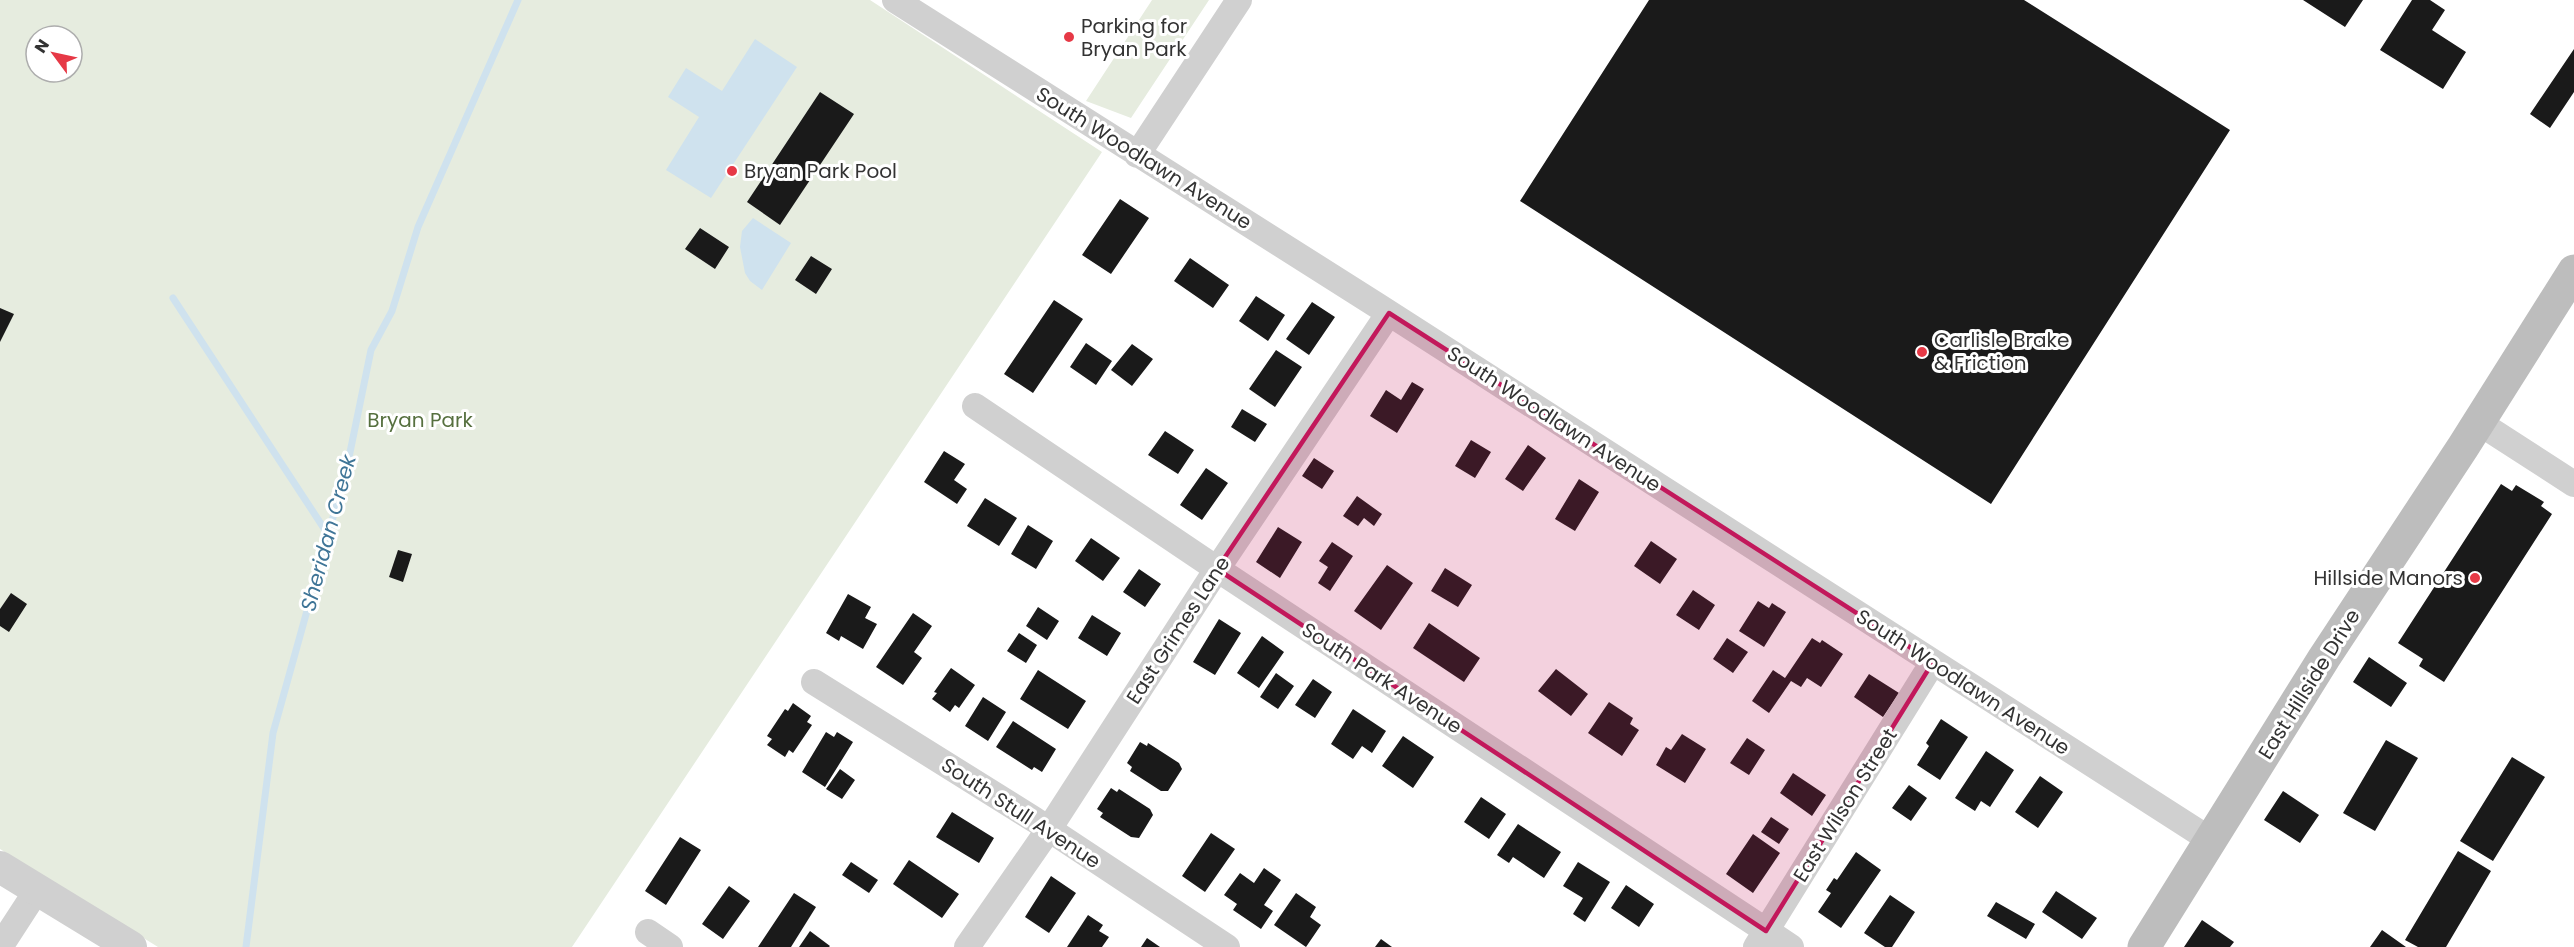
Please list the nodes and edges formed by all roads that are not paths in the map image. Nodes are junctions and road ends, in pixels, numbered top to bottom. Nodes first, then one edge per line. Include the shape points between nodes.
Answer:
1 (895, 0) edge
2 (1239, 0) edge
3 (1137, 155) junction
4 (2574, 271) edge
5 (1389, 313) junction
6 (975, 406) dead end
7 (2478, 422) junction
8 (2574, 484) edge
9 (1217, 569) junction
10 (1933, 662) junction
11 (814, 682) dead end
12 (1049, 829) junction
13 (2212, 841) junction
14 (0, 867) edge
15 (37, 890) junction
16 (648, 932) dead end
17 (1761, 939) edge
18 (0, 947) edge
19 (131, 947) edge
20 (670, 947) edge
21 (967, 947) edge
22 (1227, 947) edge
23 (1791, 947) edge
24 (2144, 947) edge

1 - 3 street, South Woodlawn Avenue
2 - 3 street
3 - 5 street, South Woodlawn Avenue
4 - 7 main road, East Hillside Drive
5 - 9 street, East Grimes Lane
5 - 10 street, South Woodlawn Avenue
6 - 9 street, South Park Avenue
7 - 8 street
7 - 13 main road, East Hillside Drive via 2324,658
9 - 12 street, East Grimes Lane
9 - 17 street, South Park Avenue
10 - 13 street, South Woodlawn Avenue
10 - 17 street, East Wilson Street
11 - 12 street, South Stull Avenue
12 - 21 street, East Grimes Lane
12 - 22 street, South Stull Avenue
13 - 24 main road, East Hillside Drive
14 - 15 street
15 - 18 street
15 - 19 street
16 - 20 street
17 - 23 street, South Park Avenue

